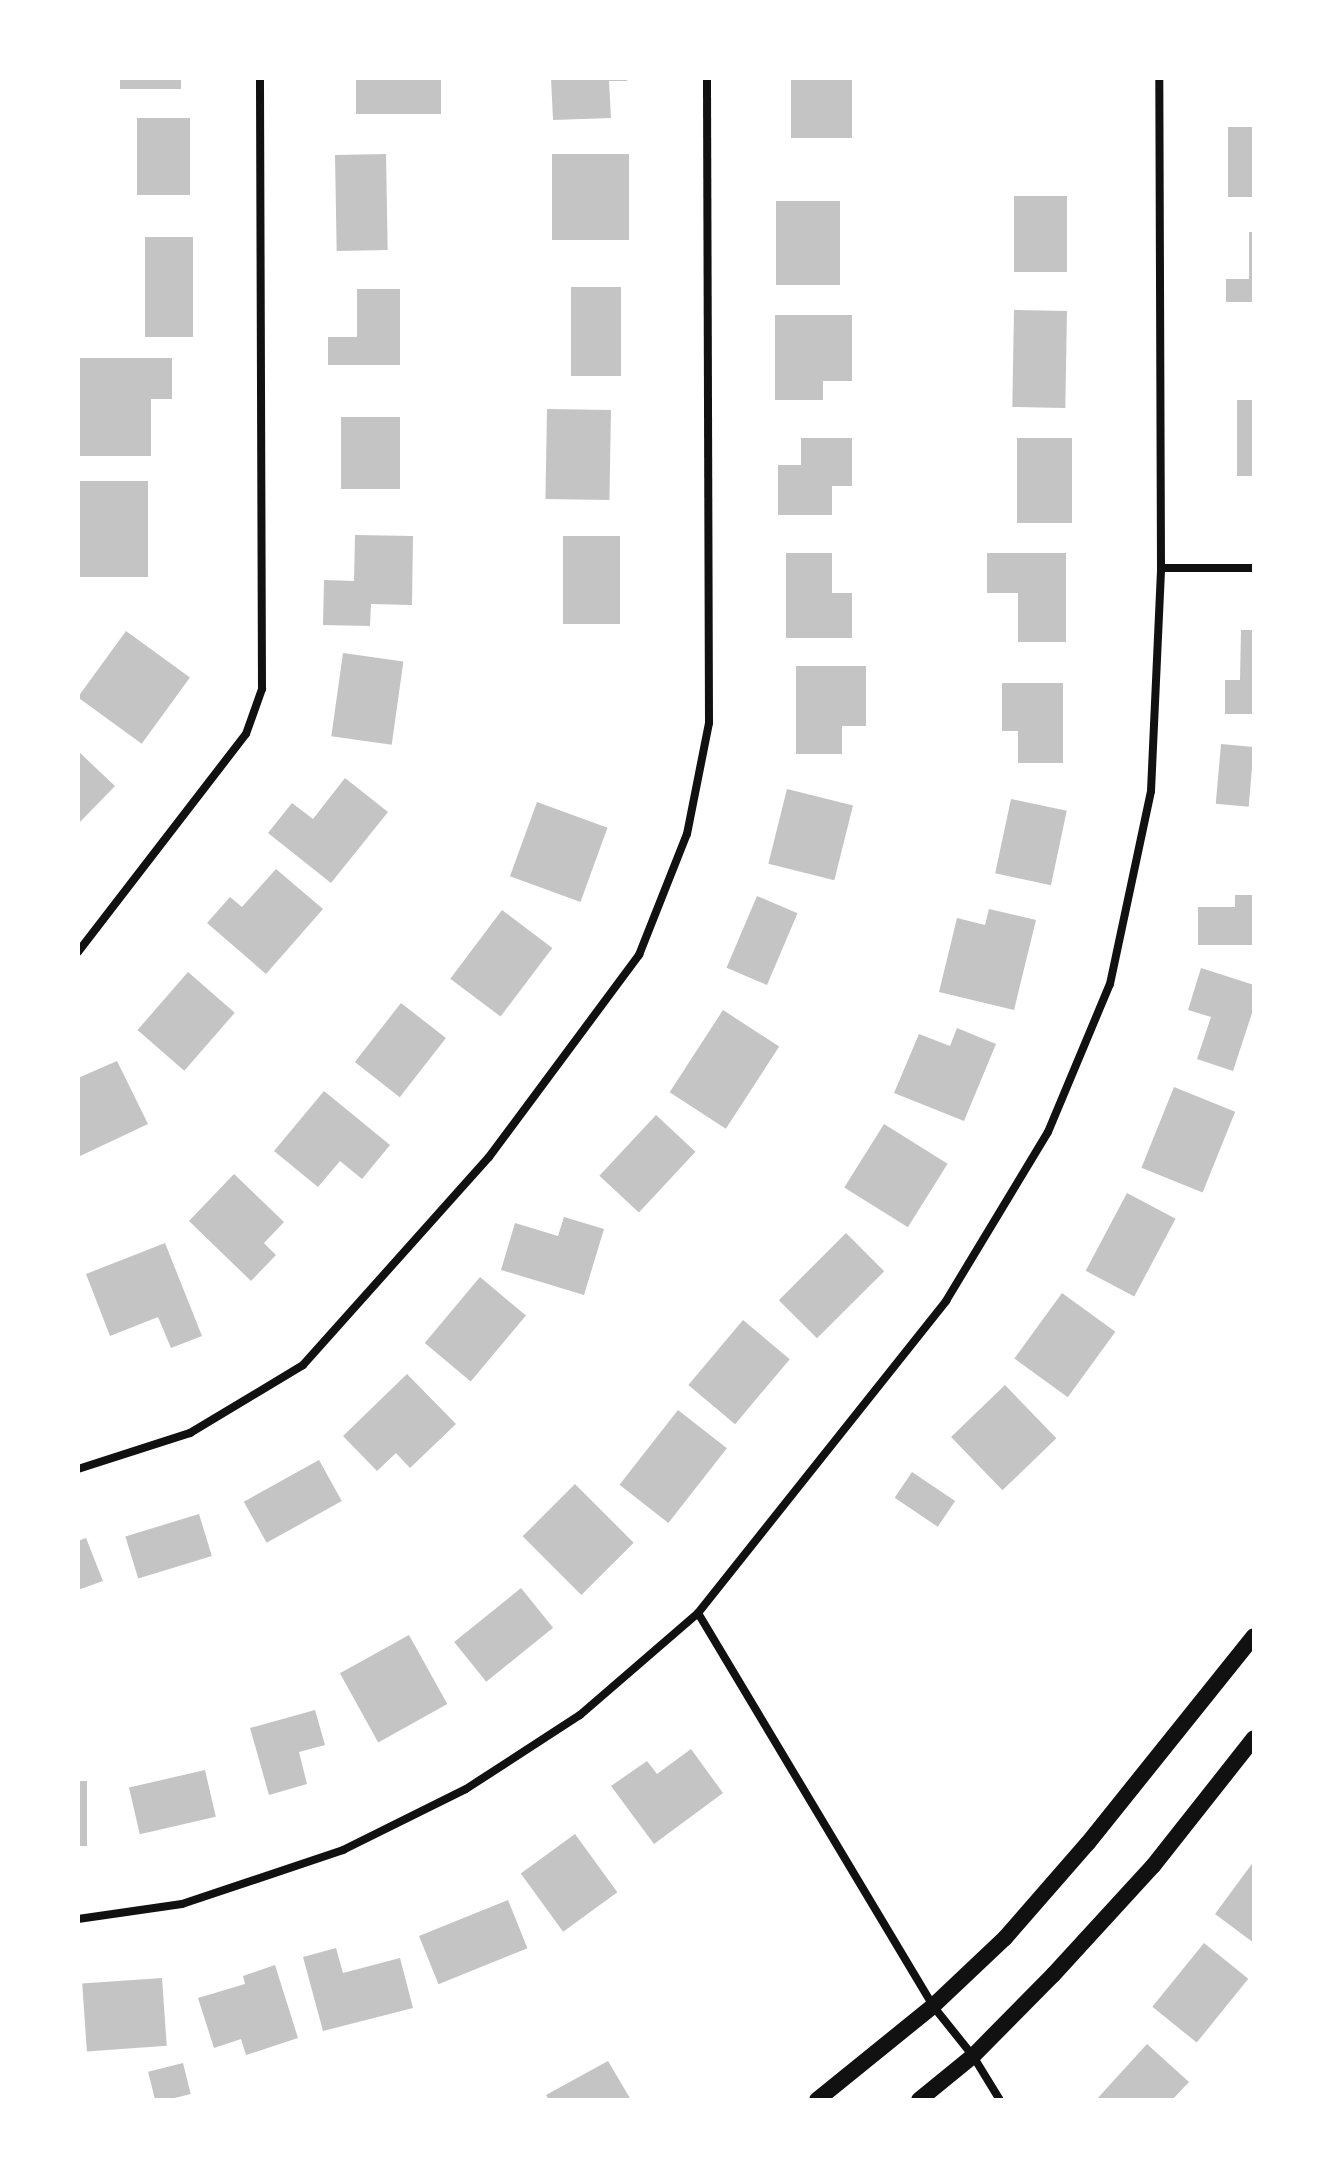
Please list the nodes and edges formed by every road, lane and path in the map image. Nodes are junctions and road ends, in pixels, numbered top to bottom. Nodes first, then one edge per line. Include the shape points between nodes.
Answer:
1 (260, 78) edge
2 (707, 78) edge
3 (1159, 78) edge
4 (1161, 568) junction
5 (1254, 568) edge
6 (78, 952) edge
7 (78, 1469) edge
8 (698, 1613) junction
9 (1254, 1636) edge
10 (1254, 1738) edge
11 (78, 1919) edge
12 (933, 2006) junction
13 (973, 2056) junction
14 (817, 2100) edge
15 (919, 2100) edge
16 (1000, 2100) edge

1 - 6 street via 262,689 246,734
2 - 7 street via 709,723 687,834 639,955 489,1157 303,1365 190,1433
3 - 4 street
4 - 5 street
4 - 8 street via 1151,791 1110,984 1048,1132 946,1301
8 - 11 street via 580,1715 466,1789 343,1850 182,1904
8 - 12 street
9 - 12 main road via 1088,1843 1005,1938
10 - 13 main road via 1153,1866
12 - 13 street
12 - 14 main road
13 - 15 main road
13 - 16 street

